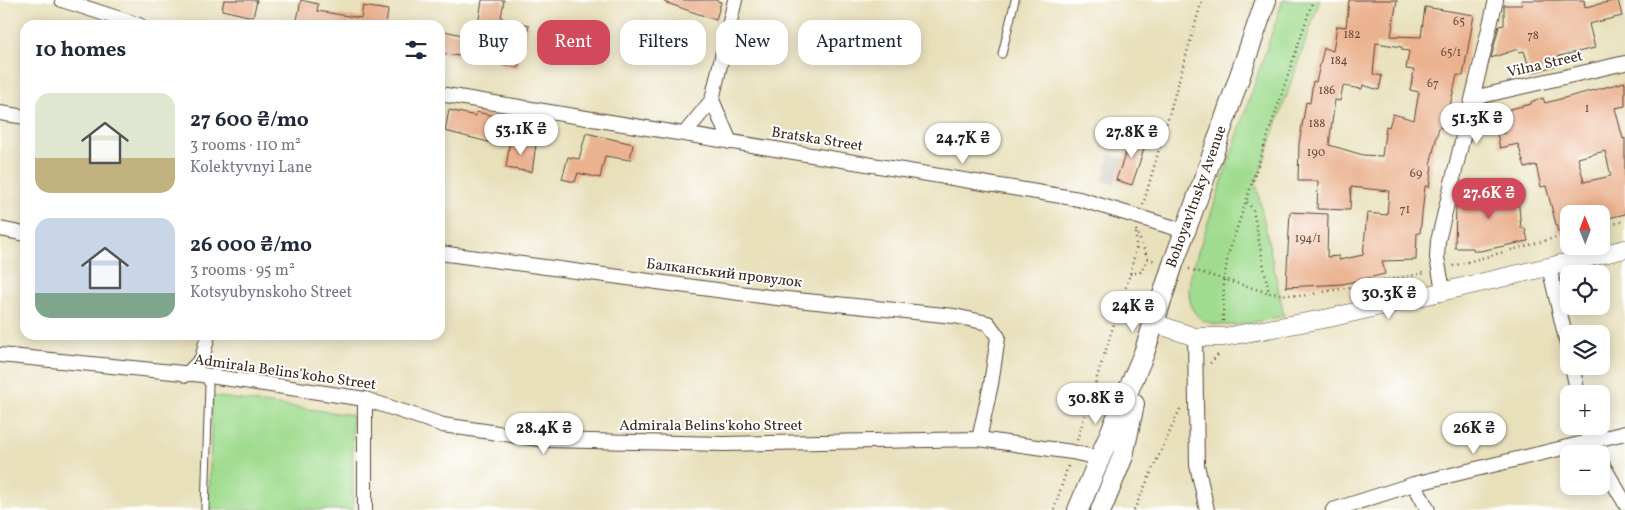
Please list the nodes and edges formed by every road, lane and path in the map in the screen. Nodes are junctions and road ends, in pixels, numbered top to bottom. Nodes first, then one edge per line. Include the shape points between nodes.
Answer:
1 (62, 0) edge
2 (735, 0) edge
3 (1015, 0) edge
4 (1202, 0) edge
5 (1266, 0) edge
6 (1313, 0) edge
7 (1496, 0) edge
8 (124, 20) edge
9 (1002, 54) dead end
10 (1625, 63) edge
11 (445, 95) edge
12 (1473, 98) junction
13 (712, 100) junction
14 (0, 112) edge
15 (20, 117) edge
16 (685, 133) junction
17 (730, 142) junction
18 (1247, 202) junction
19 (1625, 221) edge
20 (1138, 224) junction
21 (1610, 224) edge
22 (0, 229) edge
23 (1185, 231) junction
24 (20, 233) edge
25 (1560, 236) edge
26 (1625, 249) edge
27 (445, 253) edge
28 (1148, 259) junction
29 (1173, 264) junction
30 (1549, 267) junction
31 (1439, 270) junction
32 (1130, 274) junction
33 (1224, 279) junction
34 (1443, 290) junction
35 (1269, 293) junction
36 (1154, 323) junction
37 (1563, 325) edge
38 (1195, 336) junction
39 (1224, 337) junction
40 (207, 340) edge
41 (1144, 353) junction
42 (0, 355) edge
43 (186, 375) junction
44 (203, 375) junction
45 (1195, 384) junction
46 (364, 399) junction
47 (1181, 407) dead end
48 (1625, 433) edge
49 (979, 440) junction
50 (1599, 445) edge
51 (1072, 452) junction
52 (1560, 455) edge
53 (1099, 458) junction
54 (1610, 477) edge
55 (1414, 484) junction
56 (1625, 503) edge
57 (205, 510) edge
58 (365, 510) edge
59 (1054, 510) edge
60 (1078, 510) edge
61 (1101, 510) edge
62 (1134, 510) edge
63 (1207, 510) edge
64 (1333, 510) edge
65 (1428, 510) edge

1 - 8 street
2 - 13 street
3 - 9 lane
4 - 20 path
5 - 23 main road, Bohoyavltnsky Avenue
6 - 18 path
7 - 12 street
10 - 12 street, Vilna Street
11 - 16 street, Bratska Street
12 - 31 street via 1438,241
13 - 16 street
13 - 17 street
14 - 15 street
16 - 17 street, Bratska Street
17 - 20 street, Bratska Street via 1079,199
18 - 33 path via 1228,255
18 - 35 path via 1253,210
19 - 21 path
20 - 23 street, Bratska Street
20 - 28 path
20 - 32 path
22 - 24 street
23 - 29 main road, Bohoyavltnsky Avenue
25 - 31 path
26 - 30 street
27 - 49 street, Балканський провулок via 777,298 954,316 988,323 998,337
28 - 29 path
28 - 32 path via 1140,272
29 - 33 path
29 - 36 main road, Bohoyavltnsky Avenue
30 - 34 street
30 - 37 street
31 - 34 street
31 - 35 path via 1302,296
32 - 51 path
33 - 35 path
33 - 39 path
34 - 39 street via 1329,318
36 - 38 street
36 - 41 main road, Bohoyavltnsky Avenue
38 - 39 street
38 - 45 street
39 - 45 path via 1226,353 1215,355
40 - 43 street via 202,359
41 - 53 main road
41 - 61 main road, Bohoyavltnsky Avenue via 1123,456
42 - 43 street, Admirala Belins'koho Street
43 - 44 street, Admirala Belins'koho Street
44 - 46 street, Admirala Belins'koho Street
44 - 57 lane via 209,385
45 - 63 street via 1196,465
46 - 49 street, Admirala Belins'koho Street via 443,425 546,440 724,444
46 - 58 street
47 - 62 path
48 - 50 street
49 - 51 street, Admirala Belins'koho Street
51 - 53 street, Admirala Belins'koho Street
51 - 59 path
52 - 55 street
53 - 60 main road
54 - 56 street
55 - 64 street
55 - 65 street

